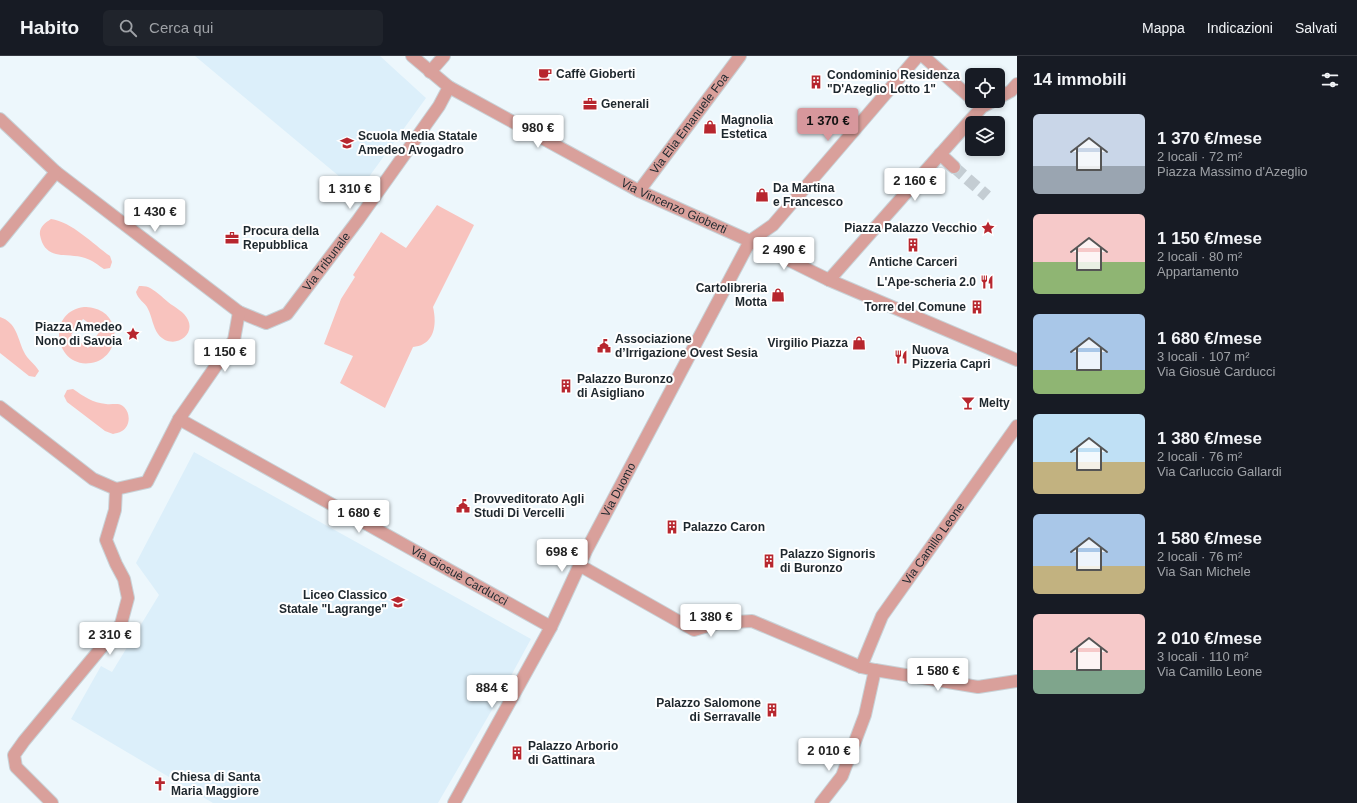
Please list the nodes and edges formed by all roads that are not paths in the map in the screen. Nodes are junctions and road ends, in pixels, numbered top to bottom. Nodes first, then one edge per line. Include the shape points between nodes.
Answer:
1 (412, 56) edge
2 (444, 56) edge
3 (740, 56) edge
4 (918, 56) edge
5 (923, 56) edge
6 (430, 72) junction
7 (1017, 84) edge
8 (449, 86) junction
9 (965, 93) edge
10 (1005, 94) edge
11 (975, 108) edge
12 (0, 119) edge
13 (940, 154) junction
14 (954, 167) tunnel mouth
15 (56, 172) junction
16 (639, 191) junction
17 (0, 241) edge
18 (750, 241) junction
19 (829, 280) junction
20 (239, 312) junction
21 (1017, 360) edge
22 (0, 407) edge
23 (179, 419) junction
24 (1017, 426) edge
25 (116, 489) junction
26 (579, 565) junction
27 (551, 627) junction
28 (860, 666) junction
29 (875, 670) junction
30 (1017, 681) edge
31 (52, 803) edge
32 (454, 803) edge
33 (821, 803) edge

1 - 6 street, Via Vincenzo Gioberti
2 - 6 street
3 - 16 street, Via Elia Emanuele Foa
4 - 18 street via 773,225
5 - 9 street
6 - 8 street, Via Vincenzo Gioberti
7 - 10 street
8 - 16 street, Via Vincenzo Gioberti
8 - 20 street, Via Tribunale via 439,106 287,314 266,323
11 - 13 street
12 - 15 street
13 - 14 street
13 - 19 street
15 - 17 street
15 - 20 street
16 - 18 street, Via Vincenzo Gioberti
18 - 19 street, Via Vincenzo Gioberti
18 - 26 street, Via Duomo
19 - 21 street, Via Vincenzo Gioberti
20 - 23 street via 234,340
22 - 25 street via 93,479
23 - 25 street via 147,482
23 - 27 street, Via Giosuè Carducci
24 - 28 street, Via Camillo Leone via 882,616
25 - 31 street via 115,510 106,540 124,579 128,598 121,624 14,755 16,767
26 - 27 street, Via Duomo
26 - 28 street via 694,630 718,623 752,621
27 - 32 street, Via Duomo
28 - 29 street
29 - 30 street via 978,687
29 - 33 street via 865,715 842,776

